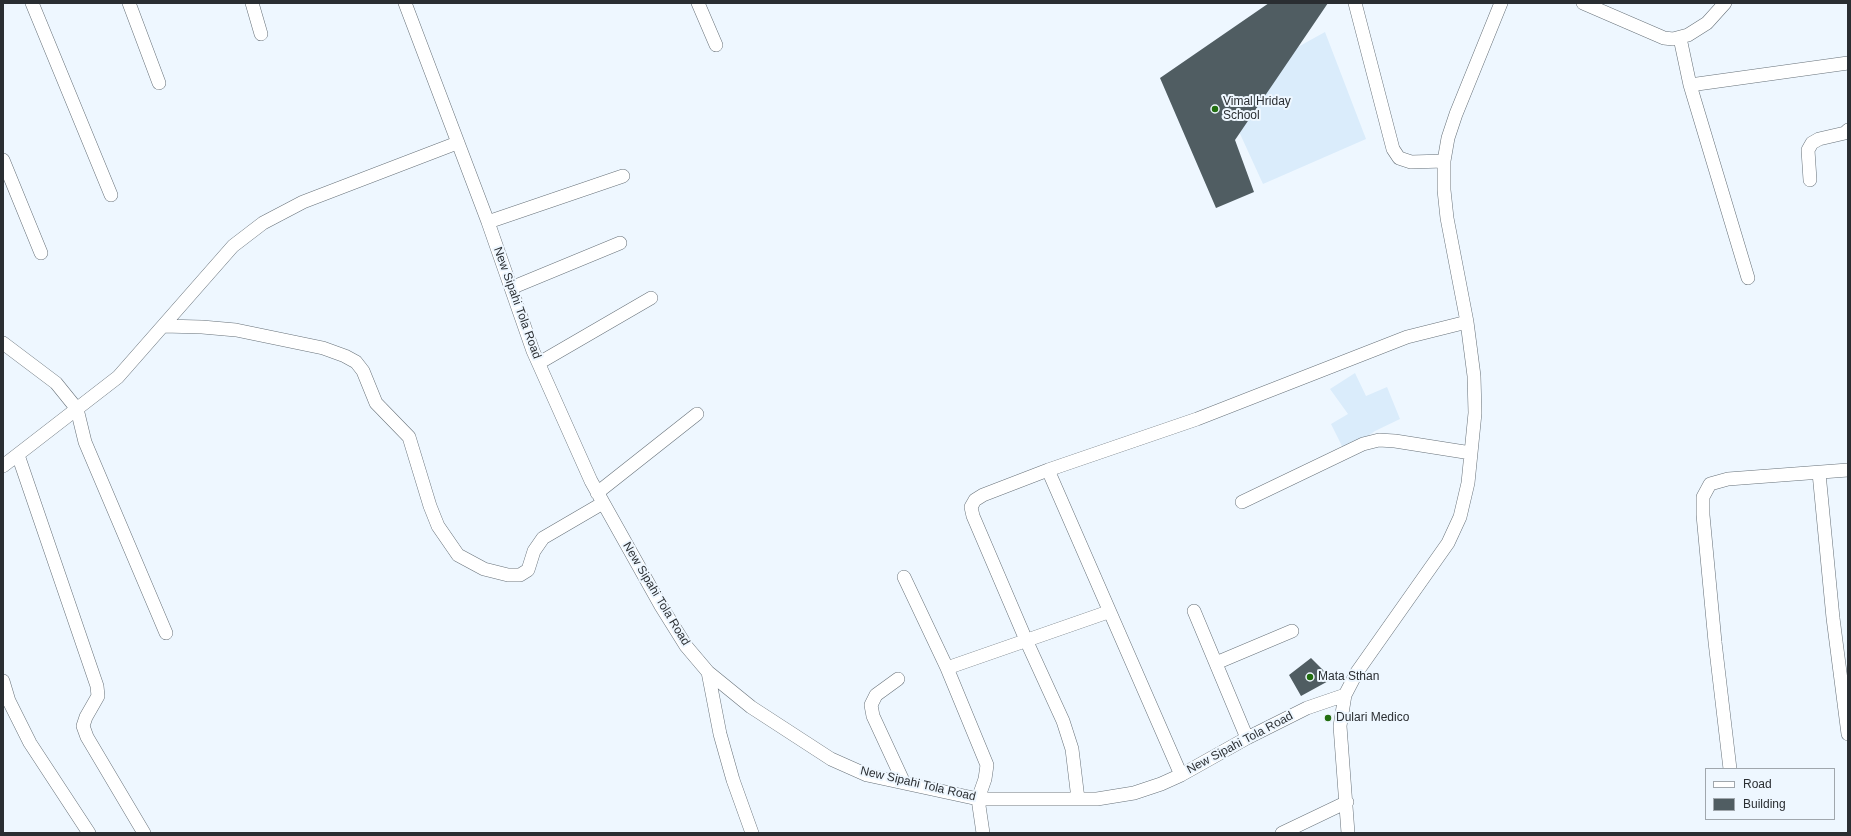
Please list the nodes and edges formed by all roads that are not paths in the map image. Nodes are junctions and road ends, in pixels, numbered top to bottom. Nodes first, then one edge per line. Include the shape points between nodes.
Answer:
1 (32, 3) edge
2 (129, 3) edge
3 (252, 3) edge
4 (404, 3) edge
5 (698, 3) edge
6 (1355, 3) edge
7 (1501, 3) edge
8 (1583, 3) edge
9 (1726, 3) edge
10 (262, 34) dead end
11 (1680, 38) junction
12 (716, 45) dead end
13 (1848, 64) edge
14 (159, 83) dead end
15 (1690, 85) junction
16 (1848, 130) edge
17 (457, 143) junction
18 (3, 160) edge
19 (1444, 161) junction
20 (623, 176) dead end
21 (1810, 180) dead end
22 (111, 195) dead end
23 (488, 222) junction
24 (620, 243) dead end
25 (41, 253) dead end
26 (1748, 278) dead end
27 (511, 288) junction
28 (651, 298) dead end
29 (1467, 322) junction
30 (163, 326) junction
31 (3, 343) edge
32 (539, 364) junction
33 (77, 410) junction
34 (697, 414) dead end
35 (1471, 453) junction
36 (18, 456) junction
37 (3, 466) edge
38 (1048, 470) junction
39 (1848, 470) edge
40 (1819, 473) junction
41 (600, 498) junction
42 (1242, 502) dead end
43 (904, 577) dead end
44 (1194, 611) dead end
45 (1108, 612) junction
46 (1292, 631) dead end
47 (166, 633) dead end
48 (1026, 640) junction
49 (1216, 663) junction
50 (948, 668) junction
51 (708, 672) junction
52 (898, 679) dead end
53 (3, 681) edge
54 (1346, 695) junction
55 (1848, 734) edge
56 (1248, 738) junction
57 (1730, 768) edge
58 (1181, 775) junction
59 (904, 783) junction
60 (978, 799) junction
61 (1078, 799) junction
62 (1347, 802) junction
63 (89, 833) edge
64 (144, 833) edge
65 (752, 833) edge
66 (983, 833) edge
67 (1282, 833) edge
68 (1348, 833) edge

1 - 22 street
2 - 14 street
3 - 10 street
4 - 17 street, New Sipahi Tola Road
5 - 12 street
6 - 19 street via 1393,149 1398,158 1410,162
7 - 19 street via 1456,114
8 - 11 street via 1664,38
9 - 11 street via 1707,23
11 - 15 street
13 - 15 street
15 - 26 street
16 - 21 street via 1812,143 1808,150
17 - 23 street, New Sipahi Tola Road
17 - 30 street via 303,202 263,223 233,246
18 - 25 street
19 - 29 street via 1447,218
20 - 23 street
23 - 27 street, New Sipahi Tola Road
24 - 27 street
27 - 32 street, New Sipahi Tola Road
28 - 32 street
29 - 35 street via 1474,376 1475,413
29 - 38 street via 1407,337 1197,419
30 - 33 street via 118,377
30 - 41 street via 236,330 323,348 356,362 363,371 376,402 409,437 438,526 458,554 484,569 520,575 528,570 534,551 543,538
31 - 33 street via 56,382
32 - 41 street, New Sipahi Tola Road
33 - 36 street
33 - 47 street via 85,442
34 - 41 street
35 - 42 street via 1379,440 1363,444
35 - 54 street via 1468,483 1460,517 1448,543 1357,672
36 - 37 street
36 - 64 street via 97,686 98,696 83,726
38 - 45 street
38 - 48 street via 983,495 975,500 971,507
39 - 40 street
40 - 55 street via 1833,618
40 - 57 street via 1728,479 1710,484 1703,497 1715,642
41 - 51 street, New Sipahi Tola Road via 661,606 686,646
43 - 50 street
44 - 49 street
45 - 48 street
45 - 58 street
46 - 49 street
48 - 50 street
48 - 61 street via 1063,721 1072,749
49 - 56 street
50 - 60 street via 987,765
51 - 59 street, New Sipahi Tola Road via 751,707 831,759 867,775
51 - 65 street via 720,734
52 - 59 street via 876,695 871,705 873,716
53 - 63 street via 9,701 30,743
54 - 56 street, New Sipahi Tola Road via 1306,708
54 - 62 street via 1340,726
56 - 58 street, New Sipahi Tola Road
58 - 61 street, New Sipahi Tola Road via 1134,793 1097,799
59 - 60 street, New Sipahi Tola Road
60 - 61 street, New Sipahi Tola Road
60 - 66 street
62 - 67 street
62 - 68 street

